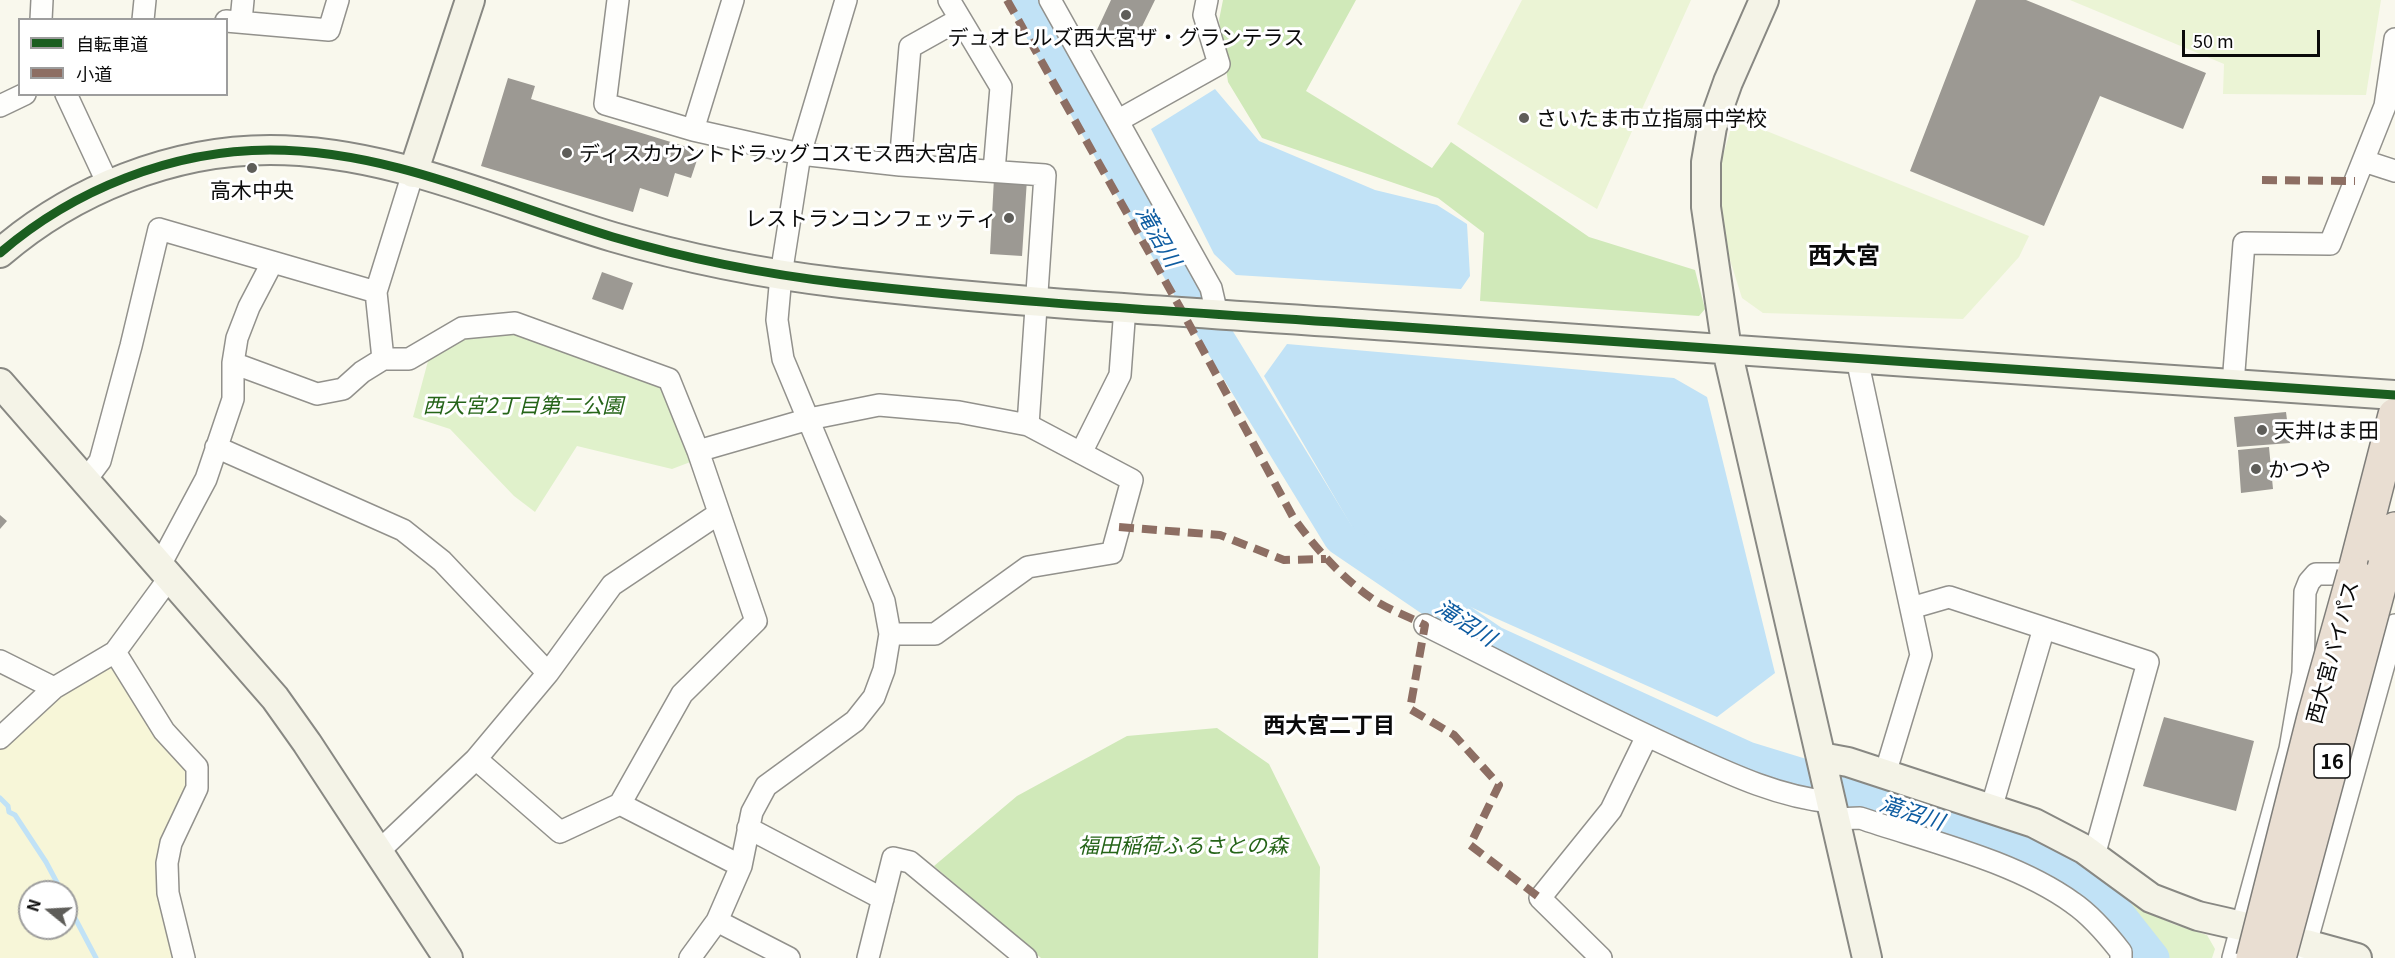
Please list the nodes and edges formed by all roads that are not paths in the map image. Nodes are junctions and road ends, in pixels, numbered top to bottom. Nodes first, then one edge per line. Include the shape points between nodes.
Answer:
1 (42, 0) edge
2 (145, 0) edge
3 (338, 0) edge
4 (470, 0) edge
5 (618, 0) edge
6 (733, 0) edge
7 (846, 0) edge
8 (949, 0) edge
9 (1050, 0) edge
10 (1207, 0) edge
11 (1764, 0) edge
12 (237, 14) edge
13 (41, 18) edge
14 (143, 18) edge
15 (960, 18) junction
16 (2395, 39) edge
17 (21, 96) edge
18 (67, 96) edge
19 (0, 106) edge
20 (1119, 120) junction
21 (693, 130) junction
22 (800, 154) junction
23 (2364, 161) junction
24 (900, 165) junction
25 (994, 171) junction
26 (2395, 171) edge
27 (413, 172) junction
28 (108, 184) junction
29 (0, 252) edge
30 (272, 263) junction
31 (781, 275) junction
32 (376, 292) junction
33 (1035, 300) junction
34 (1125, 307) junction
35 (1207, 313) junction
36 (1728, 350) junction
37 (383, 359) junction
38 (1857, 359) junction
39 (232, 363) junction
40 (0, 382) edge
41 (2233, 384) junction
42 (2395, 394) edge
43 (2395, 415) edge
44 (809, 419) junction
45 (1028, 425) junction
46 (216, 447) junction
47 (698, 451) junction
48 (1081, 453) junction
49 (85, 481) junction
50 (718, 514) junction
51 (2395, 529) edge
52 (165, 571) junction
53 (2354, 574) junction
54 (1911, 608) junction
55 (1425, 625) dead end
56 (2395, 625) edge
57 (2044, 628) junction
58 (890, 634) junction
59 (115, 652) junction
60 (0, 661) edge
61 (548, 673) junction
62 (54, 688) junction
63 (1647, 736) junction
64 (0, 738) edge
65 (476, 759) junction
66 (1822, 761) junction
67 (1885, 774) junction
68 (2280, 784) junction
69 (2346, 801) junction
70 (620, 804) junction
71 (1832, 805) junction
72 (1991, 809) junction
73 (748, 828) junction
74 (379, 851) junction
75 (2094, 856) junction
76 (741, 866) junction
77 (883, 899) junction
78 (717, 921) junction
79 (2242, 926) junction
80 (2296, 953) edge
81 (184, 958) edge
82 (448, 958) edge
83 (690, 958) edge
84 (789, 958) edge
85 (868, 958) edge
86 (1026, 958) edge
87 (1601, 958) edge
88 (1867, 958) edge
89 (2121, 958) edge
90 (2233, 958) edge
91 (2253, 958) edge
92 (2357, 958) edge

1 - 13 street
2 - 14 street
3 - 12 street via 329,30
4 - 27 street
5 - 21 street via 605,104
6 - 21 street
7 - 22 street
8 - 15 street
9 - 20 street
10 - 20 street via 1204,15 1219,64
11 - 36 street via 1728,82 1712,127 1706,162 1706,207
15 - 24 street via 910,47
15 - 25 street via 1000,87
16 - 23 street via 2385,106
17 - 19 street
18 - 28 street
20 - 35 street via 1211,288
21 - 22 street
22 - 24 street
22 - 31 street
23 - 26 street
23 - 41 street via 2330,244 2244,243
24 - 25 street
25 - 33 street via 1045,175
27 - 28 street via 341,155 262,150 209,155
27 - 31 street via 665,251
27 - 32 street
28 - 29 street via 31,226
30 - 32 street
30 - 39 street via 249,307
30 - 49 street via 159,229 100,461
31 - 33 street
31 - 44 street via 777,320 783,359
32 - 37 street
33 - 34 street
33 - 45 street
34 - 35 street
34 - 48 street via 1120,375
35 - 36 street
36 - 38 street
36 - 66 street
37 - 39 street via 343,389 317,394
37 - 47 street via 409,359 462,328 515,323 669,379
38 - 41 street
38 - 54 street
39 - 46 street via 233,399
40 - 49 street
41 - 42 street
43 - 53 highway, 西大宮バイパス / 16
44 - 45 street via 879,405 959,412
44 - 47 street
44 - 58 street via 884,602
45 - 48 street
46 - 52 street
46 - 61 street via 403,530 442,561
47 - 50 street
48 - 58 street via 1132,480 1112,553 1028,567 935,634
49 - 52 street
50 - 61 street via 612,585
50 - 70 street via 756,621 682,694
51 - 80 highway, 西大宮バイパス / 16, bridge
52 - 59 street
52 - 74 street via 275,698
53 - 68 street via 2316,574 2305,592 2303,673
53 - 91 highway, 西大宮バイパス / 16, bridge
54 - 57 street via 1949,597
54 - 67 street via 1921,656
55 - 63 street
56 - 69 street
57 - 72 street
57 - 75 street via 2148,662
58 - 73 street via 884,670 874,697 855,721 766,786
59 - 62 street
59 - 81 street via 164,731 197,767 197,788 171,843 167,863 168,893
60 - 62 street
61 - 65 street
62 - 64 street
63 - 71 street via 1737,776 1804,800
63 - 87 street via 1611,810 1540,898
65 - 70 street via 560,832
65 - 74 street
66 - 67 street via 1848,762
66 - 71 street
67 - 72 street
68 - 69 street
68 - 79 street
69 - 80 street
70 - 76 street
71 - 88 street
71 - 89 street via 2039,881 2097,924 2121,952
72 - 75 street via 2034,823
73 - 76 street
73 - 77 street
74 - 82 street
75 - 79 street via 2151,898 2198,916
76 - 78 street
77 - 85 street
77 - 86 street via 893,858 910,862
78 - 83 street
78 - 84 street
79 - 90 street
80 - 92 street

